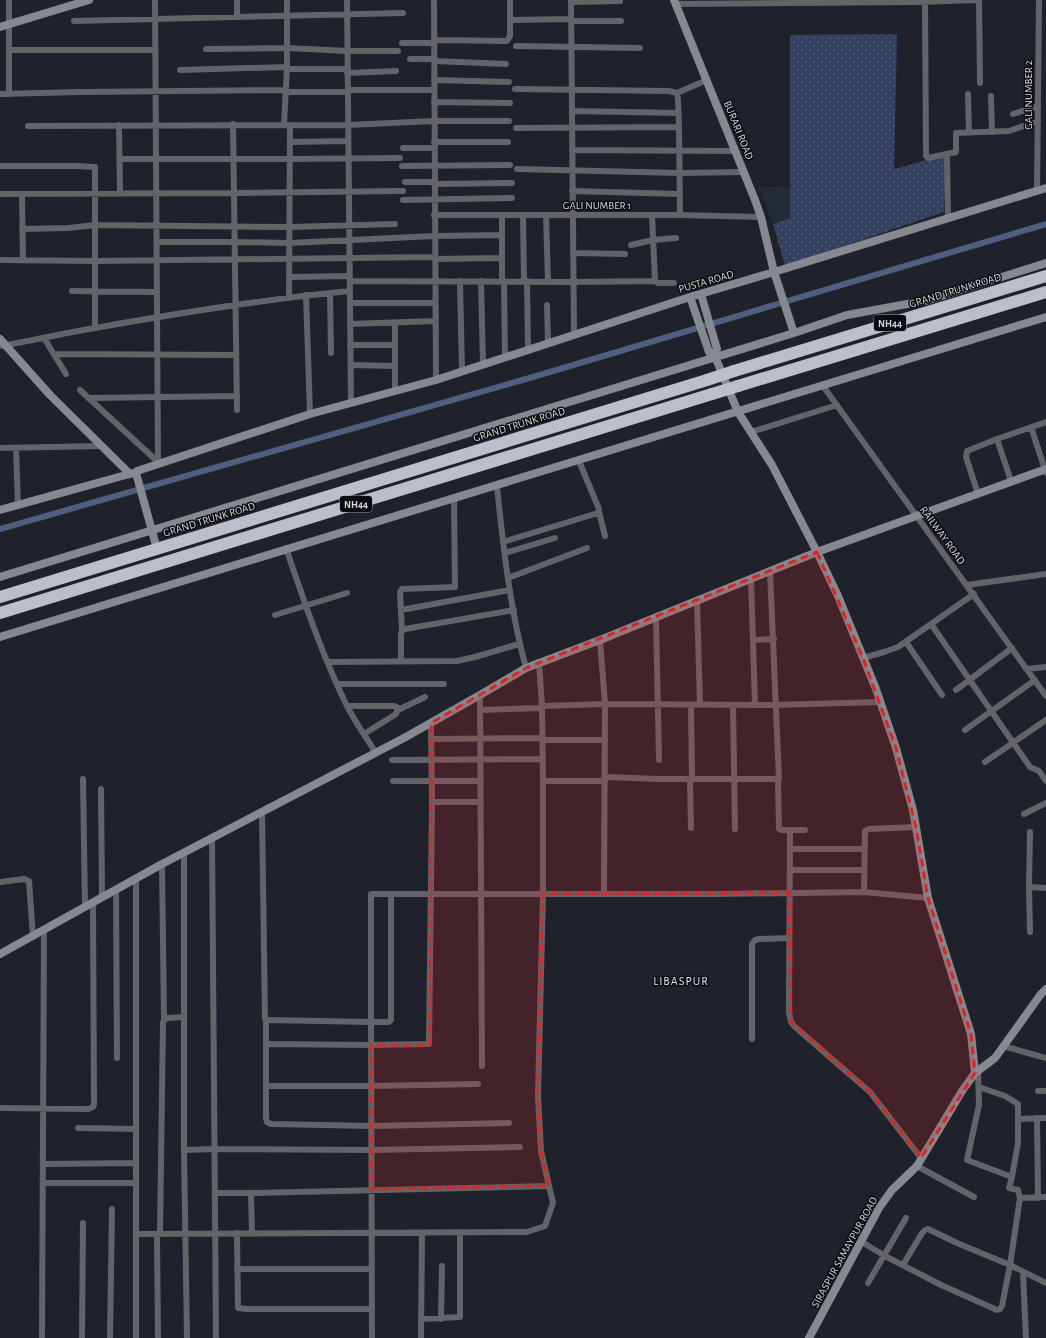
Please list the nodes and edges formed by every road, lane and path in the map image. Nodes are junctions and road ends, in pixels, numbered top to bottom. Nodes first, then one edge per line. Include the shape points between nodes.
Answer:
1 (9, 0) edge
2 (89, 0) edge
3 (155, 0) edge
4 (237, 0) edge
5 (287, 0) edge
6 (347, 0) edge
7 (434, 0) edge
8 (510, 0) edge
9 (978, 0) edge
10 (1039, 0) edge
11 (571, 1) edge
12 (620, 1) dead end
13 (878, 1) edge
14 (918, 1) edge
15 (675, 2) edge
16 (817, 2) edge
17 (925, 2) junction
18 (403, 13) dead end
19 (347, 14) junction
20 (287, 16) junction
21 (237, 17) junction
22 (155, 18) junction
23 (510, 20) junction
24 (571, 20) junction
25 (74, 21) dead end
26 (621, 21) dead end
27 (9, 25) junction
28 (0, 28) edge
29 (434, 41) junction
30 (402, 43) dead end
31 (516, 46) dead end
32 (571, 47) junction
33 (287, 48) junction
34 (640, 48) dead end
35 (206, 49) dead end
36 (9, 50) junction
37 (156, 50) junction
38 (398, 50) dead end
39 (347, 51) junction
40 (410, 59) dead end
41 (434, 60) junction
42 (506, 64) dead end
43 (287, 68) junction
44 (180, 70) dead end
45 (347, 71) junction
46 (396, 72) dead end
47 (434, 80) junction
48 (707, 80) junction
49 (509, 82) dead end
50 (980, 83) dead end
51 (515, 89) dead end
52 (434, 90) junction
53 (572, 90) junction
54 (156, 91) junction
55 (286, 91) junction
56 (348, 91) junction
57 (677, 93) junction
58 (0, 94) edge
59 (9, 94) junction
60 (968, 94) dead end
61 (991, 96) dead end
62 (434, 102) junction
63 (510, 103) dead end
64 (1038, 106) junction
65 (572, 111) junction
66 (679, 113) junction
67 (1013, 114) dead end
68 (434, 121) junction
69 (509, 121) dead end
70 (1038, 121) junction
71 (233, 124) junction
72 (119, 125) junction
73 (287, 125) junction
74 (348, 125) junction
75 (28, 126) dead end
76 (156, 126) junction
77 (680, 127) junction
78 (516, 128) dead end
79 (572, 128) junction
80 (969, 132) junction
81 (992, 132) junction
82 (348, 141) junction
83 (290, 142) junction
84 (508, 142) dead end
85 (434, 145) junction
86 (403, 148) dead end
87 (572, 150) junction
88 (680, 150) junction
89 (736, 151) junction
90 (947, 154) junction
91 (348, 158) junction
92 (400, 158) dead end
93 (120, 159) junction
94 (156, 159) junction
95 (233, 159) junction
96 (290, 159) junction
97 (510, 165) dead end
98 (0, 166) edge
99 (402, 166) dead end
100 (434, 166) junction
101 (517, 170) dead end
102 (572, 170) junction
103 (744, 172) junction
104 (680, 173) junction
105 (405, 182) dead end
106 (434, 183) junction
107 (512, 183) dead end
108 (1046, 188) edge
109 (403, 191) dead end
110 (572, 191) junction
111 (1037, 191) junction
112 (349, 192) junction
113 (96, 193) junction
114 (120, 193) junction
115 (234, 193) junction
116 (290, 193) junction
117 (0, 194) edge
118 (22, 194) junction
119 (156, 194) junction
120 (680, 194) junction
121 (512, 198) dead end
122 (434, 199) junction
123 (403, 200) dead end
124 (546, 214) junction
125 (573, 214) junction
126 (434, 215) junction
127 (502, 215) junction
128 (523, 215) junction
129 (652, 215) junction
130 (680, 215) junction
131 (761, 217) junction
132 (948, 218) junction
133 (395, 224) dead end
134 (96, 225) junction
135 (157, 226) junction
136 (234, 226) junction
137 (349, 226) junction
138 (290, 227) junction
139 (22, 229) junction
140 (502, 235) junction
141 (434, 236) junction
142 (676, 238) dead end
143 (349, 240) junction
144 (653, 240) junction
145 (157, 242) junction
146 (234, 242) junction
147 (290, 243) junction
148 (631, 245) dead end
149 (573, 253) junction
150 (625, 254) dead end
151 (434, 258) junction
152 (502, 258) junction
153 (234, 259) junction
154 (349, 259) junction
155 (0, 260) edge
156 (22, 260) junction
157 (290, 260) junction
158 (96, 261) junction
159 (157, 261) junction
160 (1046, 263) edge
161 (774, 272) junction
162 (1046, 276) edge
163 (290, 277) junction
164 (350, 279) junction
165 (435, 281) junction
166 (460, 281) junction
167 (481, 281) junction
168 (503, 281) junction
169 (525, 281) junction
170 (655, 281) junction
171 (548, 282) junction
172 (574, 282) junction
173 (674, 283) dead end
174 (350, 291) junction
175 (72, 292) dead end
176 (95, 292) junction
177 (157, 292) junction
178 (1046, 292) edge
179 (330, 293) junction
180 (701, 294) junction
181 (306, 295) junction
182 (690, 297) junction
183 (289, 298) junction
184 (929, 300) junction
185 (350, 302) junction
186 (958, 302) junction
187 (435, 303) junction
188 (237, 305) junction
189 (547, 305) dead end
190 (1046, 317) edge
191 (157, 318) junction
192 (395, 322) junction
193 (435, 322) junction
194 (350, 324) junction
195 (95, 328) junction
196 (794, 333) junction
197 (574, 334) junction
198 (44, 338) junction
199 (548, 342) junction
200 (2, 343) edge
201 (350, 345) junction
202 (395, 345) junction
203 (528, 349) junction
204 (331, 353) dead end
205 (54, 354) junction
206 (158, 354) junction
207 (236, 355) junction
208 (714, 356) junction
209 (505, 357) junction
210 (484, 364) junction
211 (350, 365) junction
212 (395, 366) junction
213 (462, 372) junction
214 (66, 374) dead end
215 (436, 380) junction
216 (823, 386) junction
217 (80, 390) dead end
218 (395, 391) junction
219 (237, 396) junction
220 (88, 398) junction
221 (158, 398) junction
222 (351, 403) junction
223 (838, 406) junction
224 (237, 410) dead end
225 (738, 412) junction
226 (310, 414) junction
227 (1046, 422) edge
228 (1031, 427) junction
229 (751, 432) junction
230 (998, 439) junction
231 (101, 446) junction
232 (0, 448) edge
233 (16, 448) junction
234 (579, 461) junction
235 (158, 463) junction
236 (1046, 470) edge
237 (135, 475) junction
238 (1011, 481) junction
239 (497, 486) junction
240 (978, 494) junction
241 (454, 498) junction
242 (18, 505) junction
243 (0, 510) edge
244 (599, 512) junction
245 (917, 515) junction
246 (152, 530) junction
247 (605, 536) dead end
248 (555, 538) dead end
249 (503, 542) junction
250 (286, 548) junction
251 (588, 548) dead end
252 (157, 549) junction
253 (817, 552) junction
254 (505, 553) junction
255 (770, 571) junction
256 (1046, 574) edge
257 (0, 577) edge
258 (508, 578) junction
259 (751, 579) junction
260 (967, 585) junction
261 (510, 590) junction
262 (347, 593) dead end
263 (974, 594) junction
264 (0, 597) edge
265 (698, 601) junction
266 (306, 605) junction
267 (401, 610) junction
268 (514, 610) junction
269 (0, 613) edge
270 (275, 615) dead end
271 (656, 618) junction
272 (931, 624) junction
273 (402, 631) junction
274 (0, 637) edge
275 (774, 639) junction
276 (600, 640) junction
277 (753, 640) junction
278 (906, 642) junction
279 (519, 644) junction
280 (1012, 648) junction
281 (863, 658) junction
282 (401, 661) junction
283 (328, 662) junction
284 (540, 662) junction
285 (1046, 667) edge
286 (526, 668) junction
287 (1026, 669) junction
288 (970, 680) junction
289 (1035, 680) junction
290 (337, 684) junction
291 (444, 684) dead end
292 (956, 690) dead end
293 (480, 695) junction
294 (942, 695) dead end
295 (1046, 696) edge
296 (425, 697) dead end
297 (880, 702) junction
298 (605, 704) junction
299 (658, 705) junction
300 (691, 705) junction
301 (700, 705) junction
302 (733, 705) junction
303 (755, 705) junction
304 (777, 705) junction
305 (347, 706) junction
306 (542, 707) junction
307 (398, 710) junction
308 (480, 710) junction
309 (992, 711) junction
310 (1046, 720) edge
311 (431, 723) junction
312 (965, 730) dead end
313 (364, 734) junction
314 (431, 739) junction
315 (480, 739) junction
316 (543, 739) junction
317 (605, 740) junction
318 (1014, 742) junction
319 (376, 753) junction
320 (543, 759) junction
321 (392, 760) dead end
322 (432, 760) junction
323 (481, 760) junction
324 (658, 760) dead end
325 (985, 762) dead end
326 (83, 779) dead end
327 (605, 779) junction
328 (691, 779) junction
329 (734, 780) junction
330 (778, 780) junction
331 (393, 781) dead end
332 (432, 781) junction
333 (481, 781) junction
334 (544, 781) junction
335 (1046, 781) edge
336 (101, 789) dead end
337 (432, 802) junction
338 (481, 802) junction
339 (1046, 803) edge
340 (262, 812) junction
341 (1024, 814) dead end
342 (916, 827) junction
343 (691, 828) dead end
344 (736, 829) dead end
345 (805, 830) dead end
346 (1030, 832) dead end
347 (790, 834) dead end
348 (212, 837) junction
349 (791, 849) junction
350 (864, 849) junction
351 (184, 852) junction
352 (162, 864) junction
353 (790, 870) junction
354 (864, 870) junction
355 (136, 878) junction
356 (0, 882) edge
357 (1029, 887) junction
358 (1046, 888) edge
359 (116, 889) junction
360 (864, 892) junction
361 (789, 893) junction
362 (391, 894) junction
363 (431, 894) junction
364 (482, 894) junction
365 (543, 894) junction
366 (604, 894) junction
367 (102, 896) junction
368 (928, 898) junction
369 (93, 902) junction
370 (85, 907) junction
371 (44, 930) junction
372 (1030, 932) dead end
373 (33, 936) junction
374 (789, 938) junction
375 (0, 954) edge
376 (1046, 989) edge
377 (184, 1017) junction
378 (164, 1019) junction
379 (266, 1020) junction
380 (371, 1022) junction
381 (752, 1039) dead end
382 (266, 1044) junction
383 (371, 1045) junction
384 (1003, 1046) junction
385 (117, 1058) dead end
386 (1046, 1058) edge
387 (482, 1066) dead end
388 (977, 1072) junction
389 (478, 1084) dead end
390 (266, 1086) junction
391 (371, 1086) junction
392 (979, 1087) junction
393 (1038, 1091) dead end
394 (1046, 1091) edge
395 (0, 1108) edge
396 (43, 1109) junction
397 (1037, 1118) junction
398 (1046, 1118) edge
399 (1018, 1119) junction
400 (509, 1124) dead end
401 (372, 1126) junction
402 (78, 1128) dead end
403 (136, 1129) junction
404 (520, 1147) dead end
405 (215, 1149) junction
406 (184, 1150) junction
407 (372, 1150) junction
408 (919, 1162) junction
409 (136, 1163) junction
410 (43, 1164) junction
411 (1012, 1177) junction
412 (43, 1183) junction
413 (136, 1183) junction
414 (549, 1186) junction
415 (371, 1189) junction
416 (215, 1192) junction
417 (251, 1193) junction
418 (974, 1197) dead end
419 (1046, 1197) edge
420 (1020, 1198) junction
421 (1038, 1198) junction
422 (112, 1209) dead end
423 (906, 1218) dead end
424 (83, 1223) dead end
425 (460, 1232) junction
426 (186, 1233) junction
427 (214, 1233) junction
428 (237, 1233) junction
429 (252, 1233) junction
430 (372, 1233) junction
431 (422, 1233) junction
432 (136, 1234) junction
433 (159, 1234) junction
434 (862, 1242) junction
435 (885, 1256) junction
436 (903, 1265) junction
437 (1010, 1265) junction
438 (442, 1266) dead end
439 (237, 1269) junction
440 (372, 1269) junction
441 (1023, 1272) junction
442 (868, 1283) dead end
443 (1046, 1283) edge
444 (372, 1310) junction
445 (421, 1319) junction
446 (441, 1319) junction
447 (42, 1338) edge
448 (82, 1338) edge
449 (110, 1338) edge
450 (136, 1338) edge
451 (158, 1338) edge
452 (187, 1338) edge
453 (216, 1338) edge
454 (372, 1338) edge
455 (421, 1338) edge
456 (809, 1338) edge
457 (1026, 1338) edge

1 - 27 street
2 - 27 main road
3 - 22 street
4 - 21 street
5 - 20 street
6 - 19 street
7 - 29 street
8 - 23 street
9 - 17 street
9 - 50 street
10 - 64 street, GALI NUMBER 2
11 - 12 street
11 - 24 street
13 - 14 street
13 - 16 street
14 - 17 street
15 - 16 street
15 - 48 main road, BURARI ROAD
17 - 90 street via 926,156 930,158
18 - 19 street
19 - 20 street
19 - 39 street
20 - 21 street
20 - 33 street
21 - 22 street
22 - 25 street
22 - 37 street
23 - 24 street
23 - 29 street via 510,36 507,41
24 - 26 street
24 - 32 street
27 - 28 main road
27 - 36 street
29 - 30 street
29 - 41 street
31 - 32 street
32 - 34 street
32 - 53 street
33 - 35 street
33 - 39 street
33 - 43 street
36 - 37 street
36 - 59 street
37 - 54 street
38 - 39 street
39 - 45 street
40 - 41 street
41 - 42 street
41 - 47 street
43 - 44 street
43 - 45 street
43 - 55 street
45 - 46 street
45 - 56 street
47 - 49 street
47 - 52 street
48 - 57 street
48 - 89 main road, BURARI ROAD
51 - 53 street
52 - 56 street
52 - 62 street
53 - 57 street
53 - 65 street
54 - 55 street
54 - 59 street
54 - 76 street
55 - 56 street
55 - 73 street
56 - 74 street
57 - 66 street
58 - 59 street
60 - 80 street
61 - 81 street
62 - 63 street
62 - 68 street
64 - 67 street
64 - 70 street, GALI NUMBER 2
65 - 66 street
65 - 79 street
66 - 77 street
68 - 69 street
68 - 74 street
68 - 85 street
70 - 81 street via 1009,131
70 - 111 street, GALI NUMBER 2
71 - 73 street
71 - 76 street
71 - 95 street
72 - 75 street
72 - 76 street
72 - 93 street
73 - 74 street
73 - 83 street
74 - 82 street
76 - 94 street
77 - 79 street
77 - 88 street
78 - 79 street
79 - 87 street
80 - 81 street
80 - 90 street via 956,133 956,152
82 - 83 street
82 - 91 street
83 - 96 street
84 - 85 street
85 - 86 street
85 - 100 street
87 - 88 street
87 - 102 street
88 - 89 street
88 - 104 street
89 - 103 main road, BURARI ROAD
90 - 132 street
91 - 92 street
91 - 96 street
91 - 112 street
93 - 94 street
93 - 114 street
94 - 95 street
94 - 119 street
95 - 96 street
95 - 115 street
96 - 116 street
97 - 100 street
98 - 113 street via 94,166
99 - 100 street
100 - 106 street
101 - 102 street
102 - 104 street
102 - 110 street
103 - 104 street
103 - 131 main road, BURARI ROAD
104 - 120 street
105 - 106 street
106 - 107 street
106 - 122 street
108 - 111 main road, PUSTA ROAD
109 - 112 street
110 - 120 street
110 - 125 street
111 - 132 main road, PUSTA ROAD
112 - 116 street
112 - 137 street
113 - 114 street
113 - 118 street
113 - 134 street
114 - 119 street
115 - 116 street
115 - 119 street
115 - 136 street
116 - 138 street
117 - 118 street
118 - 139 street
119 - 135 street
120 - 130 street
121 - 122 street
122 - 123 street
122 - 126 street
124 - 125 street, GALI NUMBER 1
124 - 128 street, GALI NUMBER 1
124 - 171 street
125 - 129 street, GALI NUMBER 1
125 - 149 street
126 - 127 street, GALI NUMBER 1
126 - 141 street
127 - 128 street, GALI NUMBER 1
127 - 140 street
128 - 169 street
129 - 130 street, GALI NUMBER 1
129 - 144 street
130 - 131 street, GALI NUMBER 1
131 - 161 main road, BURARI ROAD
132 - 161 main road, PUSTA ROAD
133 - 137 street
134 - 135 street
134 - 139 street
134 - 158 street
135 - 136 street
135 - 145 street
136 - 138 street
136 - 146 street
137 - 138 street
137 - 143 street
138 - 147 street
139 - 156 street
140 - 141 street
140 - 152 street
141 - 143 street
141 - 151 street
142 - 144 street
143 - 147 street
143 - 154 street
144 - 148 street
144 - 170 street
145 - 146 street
145 - 159 street
146 - 147 street
146 - 153 street
147 - 157 street
149 - 150 street
149 - 172 street
151 - 152 street
151 - 154 street
151 - 165 street
152 - 168 street
153 - 157 street
153 - 159 street
153 - 188 street
154 - 157 street
154 - 164 street
155 - 156 street
156 - 158 street
157 - 163 street
158 - 159 street
158 - 176 street
159 - 177 street
160 - 184 main road
161 - 180 main road, PUSTA ROAD
161 - 196 main road, BURARI ROAD
162 - 186 highway, GRAND TRUNK ROAD / NH44
163 - 164 street
163 - 183 street
164 - 165 street
164 - 174 street
165 - 166 street
165 - 187 street
166 - 167 street
166 - 213 street
167 - 168 street
167 - 210 street
168 - 169 street
168 - 209 street
169 - 171 street
169 - 203 street
170 - 172 street
170 - 173 street
171 - 172 street
172 - 197 street
174 - 179 street
174 - 185 street
175 - 176 street
176 - 177 street
176 - 195 street
177 - 191 street
178 - 269 highway, NH44, bridge
179 - 181 street
179 - 204 street
180 - 182 main road, PUSTA ROAD
180 - 208 main road via 717,349
181 - 183 street
181 - 226 street
182 - 197 main road, PUSTA ROAD
182 - 208 main road via 709,352
183 - 188 street
184 - 186 main road
184 - 196 main road via 847,315
185 - 187 street
185 - 194 street
186 - 252 highway, GRAND TRUNK ROAD / NH44, bridge
187 - 193 street
188 - 191 street
188 - 207 street
189 - 199 street
190 - 216 main road
191 - 195 street
191 - 206 street
192 - 193 street
192 - 194 street
192 - 202 street
193 - 215 street
194 - 201 street
195 - 198 street
196 - 208 main road
197 - 199 main road, PUSTA ROAD
198 - 200 street
198 - 205 street
199 - 203 main road, PUSTA ROAD
200 - 231 main road
201 - 202 street
201 - 211 street
202 - 212 street
203 - 209 main road, PUSTA ROAD
205 - 206 street
205 - 214 street
206 - 207 street
206 - 221 street
207 - 219 street
208 - 225 main road
208 - 246 main road
209 - 210 main road, PUSTA ROAD
210 - 213 main road, PUSTA ROAD
211 - 212 street
211 - 222 street
212 - 218 street
213 - 215 main road, PUSTA ROAD
215 - 218 main road, PUSTA ROAD
216 - 223 street, RAILWAY ROAD
216 - 225 main road
217 - 220 street
218 - 222 main road, PUSTA ROAD
219 - 221 street
219 - 224 street
220 - 221 street
220 - 235 street
221 - 235 street
222 - 226 main road, PUSTA ROAD
223 - 229 street
223 - 245 street, RAILWAY ROAD
225 - 229 main road
225 - 234 main road
226 - 235 main road, PUSTA ROAD
227 - 228 street
228 - 230 street
228 - 236 street
229 - 253 main road via 772,465
230 - 238 street
230 - 240 street via 967,451
231 - 233 street
231 - 237 main road
232 - 233 street
233 - 242 street
234 - 239 main road
234 - 244 street
235 - 237 main road, PUSTA ROAD
236 - 238 main road
237 - 242 main road, PUSTA ROAD
237 - 246 main road
238 - 240 main road
239 - 241 main road
239 - 249 street
240 - 245 main road
241 - 250 main road
241 - 267 street via 455,587 402,589
242 - 243 main road, PUSTA ROAD
244 - 247 street
244 - 249 street
245 - 253 main road
245 - 260 street, RAILWAY ROAD
246 - 252 main road
246 - 257 main road
248 - 254 street
249 - 254 street
250 - 266 street
250 - 274 main road
251 - 258 street
252 - 264 highway, GRAND TRUNK ROAD / NH44
253 - 255 main road
253 - 281 main road
254 - 258 street
255 - 259 main road
255 - 275 street
256 - 260 street
258 - 261 street
259 - 265 main road
259 - 277 street
260 - 263 street, RAILWAY ROAD
261 - 267 street
261 - 268 street
262 - 266 street
263 - 272 street
263 - 280 street, RAILWAY ROAD
265 - 271 main road
265 - 301 street
266 - 270 street
266 - 283 street
267 - 273 street
268 - 273 street via 408,627
268 - 279 street
271 - 276 main road
271 - 299 street
272 - 278 street
272 - 288 street
273 - 282 street
275 - 277 street
275 - 304 street
276 - 284 main road
276 - 298 street
277 - 303 street
278 - 281 street
278 - 294 street
279 - 282 street via 457,661
279 - 286 street
280 - 287 street, RAILWAY ROAD
280 - 288 street
281 - 297 main road
282 - 283 street
283 - 290 street
284 - 286 main road
284 - 306 street
285 - 287 street
286 - 293 main road
287 - 289 street, RAILWAY ROAD
288 - 292 street
288 - 309 street
289 - 295 street, RAILWAY ROAD
289 - 309 street
290 - 291 street
290 - 305 street
293 - 308 street
293 - 311 main road
296 - 307 street
297 - 304 street
297 - 342 main road via 896,748
298 - 299 street
298 - 306 street
298 - 317 street
299 - 300 street
299 - 324 street
300 - 301 street
300 - 328 street
301 - 302 street
302 - 303 street
302 - 329 street
303 - 304 street
304 - 330 street
305 - 307 street via 396,706
305 - 313 street
306 - 308 street
306 - 316 street
307 - 313 street via 396,714
308 - 315 street
309 - 312 street
309 - 318 street
310 - 318 street
311 - 314 street
311 - 319 main road
313 - 319 street
314 - 315 street
314 - 322 street
315 - 316 street
315 - 323 street
316 - 317 street
316 - 320 street
317 - 327 street
318 - 325 street
318 - 335 street via 1030,767 1039,771
319 - 340 main road
320 - 323 street
320 - 334 street
321 - 322 street
322 - 323 street
322 - 332 street
323 - 333 street
326 - 370 street
327 - 328 street
327 - 334 street
327 - 366 street
328 - 329 street
328 - 343 street
329 - 330 street
329 - 344 street
330 - 345 street via 780,828
331 - 332 street
332 - 333 street
332 - 337 street
333 - 338 street
334 - 365 street
336 - 367 street
337 - 338 street
337 - 363 street
338 - 364 street
339 - 341 street
340 - 348 main road
340 - 379 street
342 - 350 street via 866,830
342 - 368 main road
346 - 357 street
347 - 349 street
348 - 351 main road
348 - 405 street
349 - 350 street
349 - 353 street
350 - 354 street
351 - 352 main road
351 - 377 street
352 - 355 main road
352 - 378 street
353 - 354 street
353 - 361 street
354 - 360 street
355 - 359 main road
355 - 403 street
356 - 373 street via 24,879 29,881
357 - 358 street
357 - 372 street
359 - 367 main road
359 - 385 street
360 - 361 street
360 - 368 street
361 - 366 street
361 - 374 street
362 - 363 street
362 - 380 street via 391,1020
362 - 380 street via 371,894
363 - 364 street
363 - 383 street via 429,1044
364 - 365 street
364 - 387 street
365 - 366 street
365 - 414 street via 538,1096 541,1152
367 - 369 main road
368 - 388 main road via 971,1034
369 - 370 main road
369 - 396 street via 94,1104 88,1109
370 - 371 main road
371 - 373 main road
371 - 396 street
373 - 375 main road
374 - 381 street via 758,939 752,944
374 - 408 street via 789,1012 794,1026 870,1092
376 - 384 main road, SIRASPUR SAMAYPUR ROAD
377 - 378 street
377 - 406 street
378 - 433 street
379 - 380 street
379 - 382 street
380 - 383 street
382 - 383 street
382 - 390 street
383 - 391 street
384 - 386 street
384 - 388 main road, SIRASPUR SAMAYPUR ROAD via 995,1058
388 - 392 street
388 - 408 main road, SIRASPUR SAMAYPUR ROAD via 962,1091
389 - 391 street
390 - 391 street
390 - 401 street via 267,1120 270,1124
391 - 401 street
392 - 399 street via 1005,1096 1018,1104
392 - 411 street via 979,1105 968,1160
393 - 394 street
395 - 396 street
396 - 410 street
397 - 398 street
397 - 399 street
397 - 421 street
399 - 411 street via 1018,1143
400 - 401 street
401 - 407 street
402 - 403 street
403 - 409 street
404 - 407 street
405 - 406 street
405 - 407 street
405 - 416 street
406 - 426 street
407 - 415 street
408 - 418 street
408 - 434 main road, SIRASPUR SAMAYPUR ROAD via 886,1197
409 - 410 street
409 - 413 street
410 - 412 street
411 - 420 street via 1009,1188 1018,1190
412 - 413 street
412 - 447 street
413 - 432 street
414 - 415 street
414 - 425 street via 553,1203 544,1227 527,1232
415 - 417 street
415 - 430 street
416 - 417 street
416 - 427 street
417 - 429 street
419 - 421 street
420 - 421 street
420 - 437 street
422 - 449 street
423 - 435 street
424 - 448 street
425 - 431 street
425 - 446 street via 460,1317
426 - 427 street
426 - 433 street
426 - 452 street
427 - 428 street
427 - 453 street
428 - 429 street
428 - 439 street
429 - 430 street
430 - 431 street
430 - 440 street
431 - 445 street
432 - 433 street
432 - 450 street
433 - 451 street
434 - 435 street
434 - 456 main road, SIRASPUR SAMAYPUR ROAD
435 - 436 street
435 - 442 street
436 - 437 street via 926,1229
436 - 437 street via 941,1286 999,1310
437 - 441 street
438 - 446 street
439 - 440 street
439 - 444 street via 240,1309
440 - 444 street
441 - 443 street
441 - 457 street
444 - 454 street
445 - 446 street
445 - 455 street

